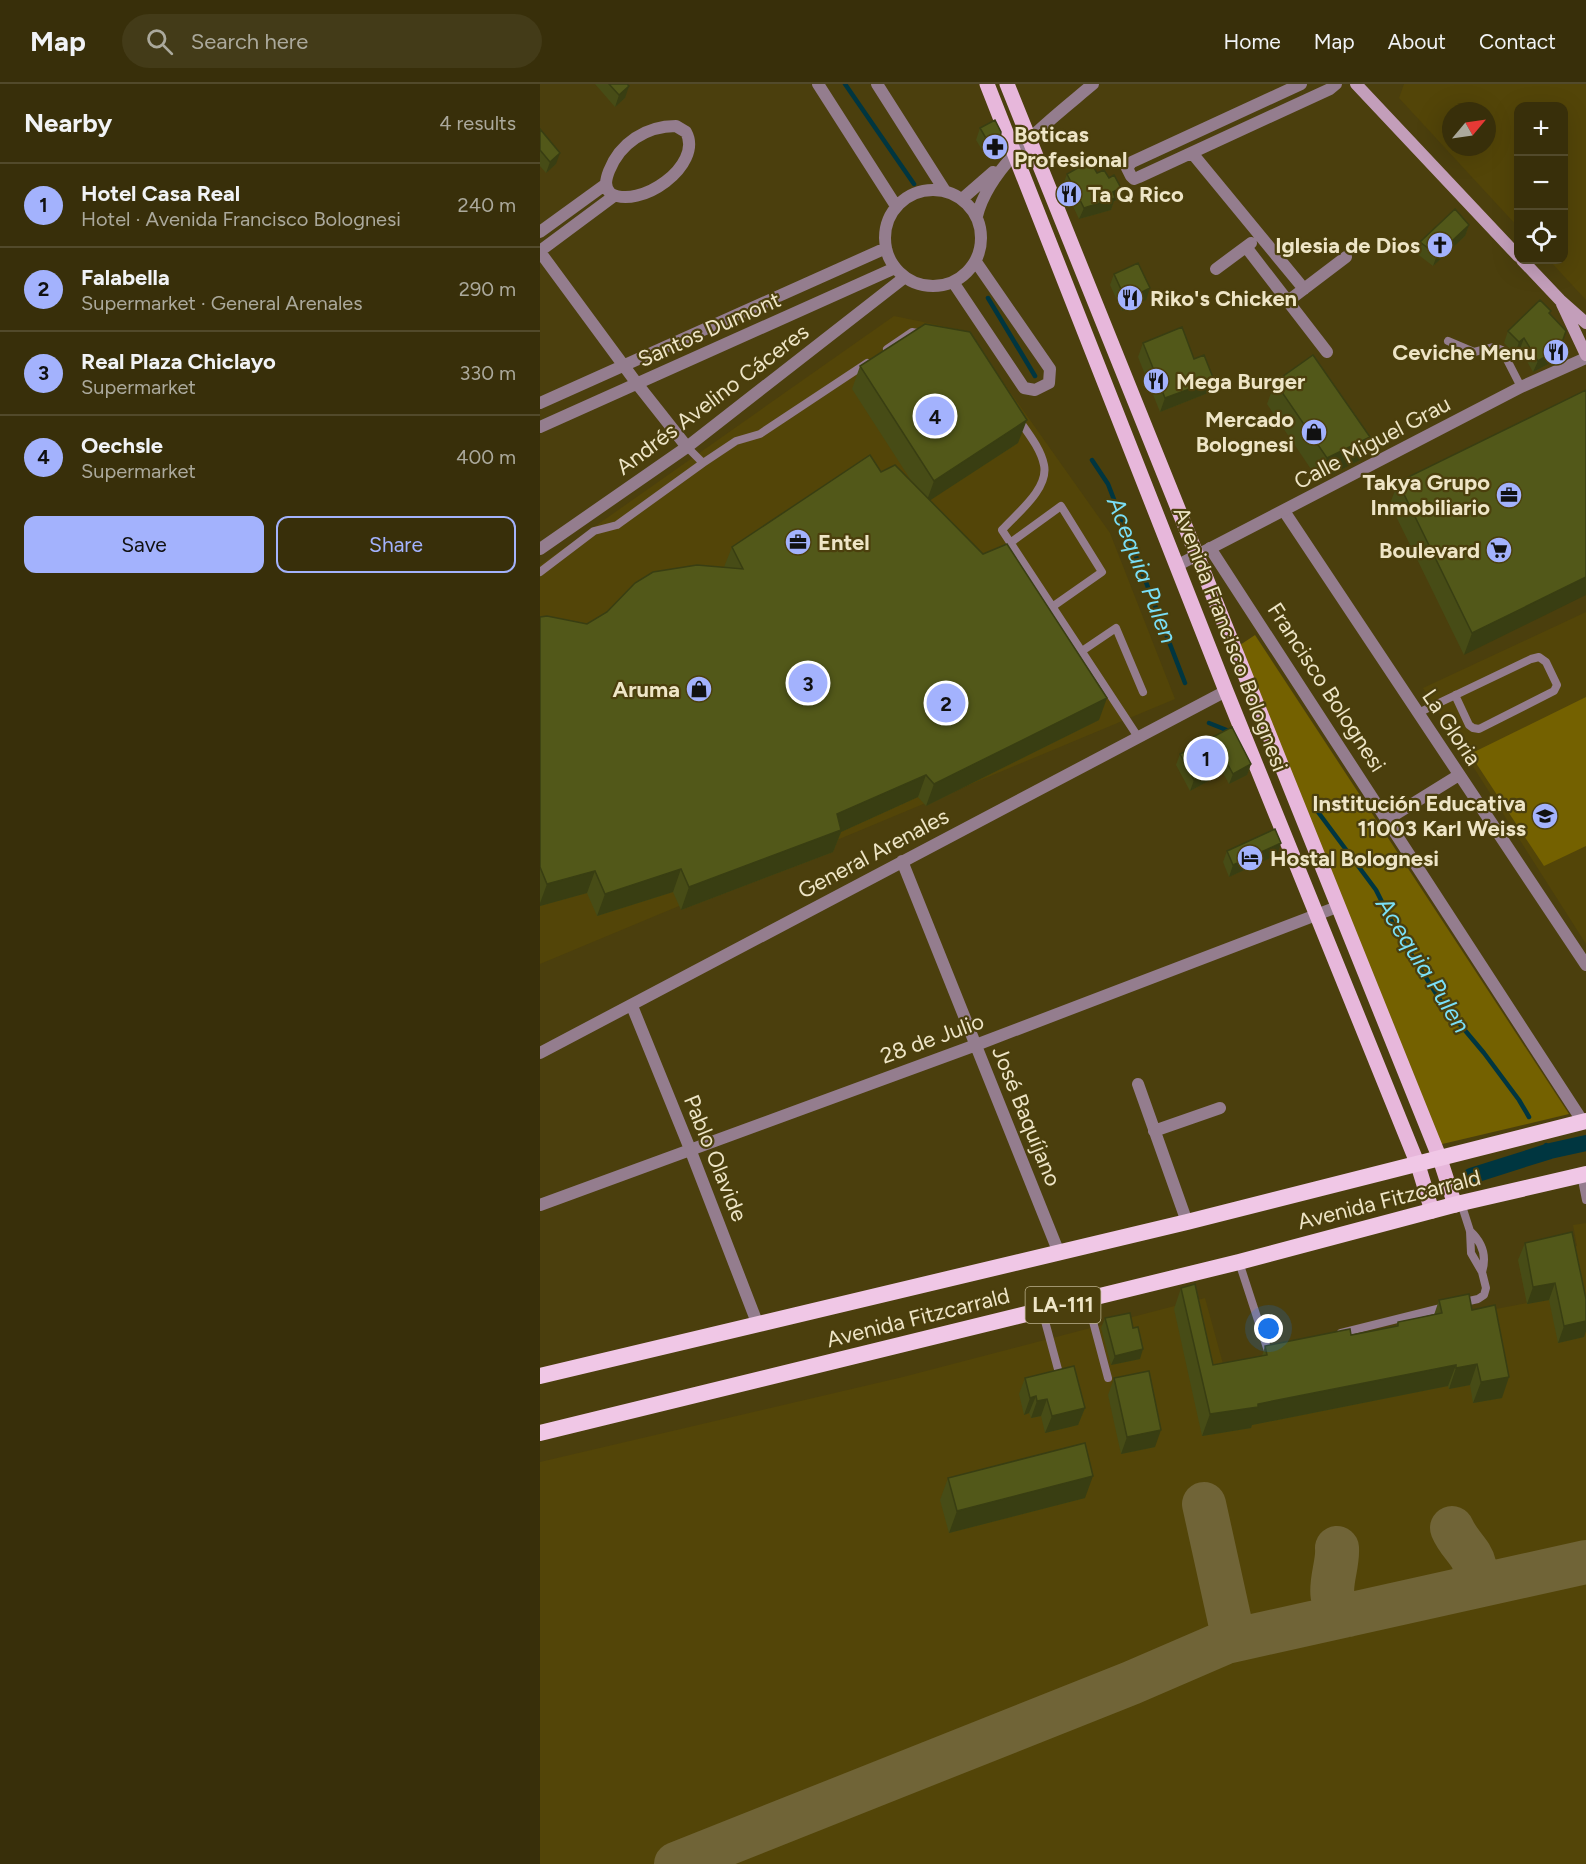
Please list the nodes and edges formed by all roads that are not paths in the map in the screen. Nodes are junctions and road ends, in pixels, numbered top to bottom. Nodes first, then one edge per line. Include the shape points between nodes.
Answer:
1 (818, 84) edge
2 (877, 84) edge
3 (987, 84) edge
4 (1007, 84) edge
5 (1093, 84) edge
6 (1301, 84) edge
7 (1335, 84) edge
8 (1356, 84) edge
9 (1029, 138) junction
10 (1015, 153) junction
11 (1192, 153) junction
12 (606, 184) junction
13 (945, 191) junction
14 (614, 196) junction
15 (962, 199) junction
16 (896, 206) junction
17 (976, 216) junction
18 (540, 232) edge
19 (1260, 235) junction
20 (1246, 247) junction
21 (886, 248) junction
22 (540, 252) edge
23 (1514, 252) edge
24 (1346, 257) dead end
25 (976, 262) junction
26 (1526, 264) edge
27 (896, 268) junction
28 (1216, 269) dead end
29 (905, 277) junction
30 (953, 282) junction
31 (1305, 289) junction
32 (1560, 300) junction
33 (1288, 301) junction
34 (1586, 322) edge
35 (934, 336) edge
36 (1448, 341) dead end
37 (883, 351) edge
38 (1327, 352) dead end
39 (1586, 357) edge
40 (874, 358) edge
41 (625, 366) junction
42 (638, 385) junction
43 (1521, 387) junction
44 (540, 403) edge
45 (1012, 408) edge
46 (540, 427) edge
47 (687, 447) junction
48 (703, 463) junction
49 (1284, 511) junction
50 (1010, 543) junction
51 (540, 549) edge
52 (1204, 552) junction
53 (1178, 565) junction
54 (540, 572) edge
55 (1052, 607) junction
56 (1082, 651) junction
57 (1226, 691) junction
58 (1143, 692) dead end
59 (1455, 695) junction
60 (1418, 714) junction
61 (1138, 737) junction
62 (1459, 775) junction
63 (1388, 819) junction
64 (902, 861) junction
65 (1337, 907) junction
66 (1316, 914) junction
67 (1586, 966) edge
68 (632, 1006) junction
69 (976, 1045) junction
70 (540, 1053) edge
71 (1138, 1084) dead end
72 (1220, 1108) dead end
73 (1584, 1122) edge
74 (1154, 1131) junction
75 (690, 1149) junction
76 (1440, 1159) junction
77 (1418, 1165) junction
78 (1583, 1175) edge
79 (1586, 1200) edge
80 (1458, 1204) junction
81 (540, 1205) edge
82 (1432, 1211) junction
83 (1187, 1222) junction
84 (1470, 1231) junction
85 (1059, 1252) junction
86 (1239, 1262) junction
87 (1482, 1272) junction
88 (1087, 1299) junction
89 (1042, 1310) junction
90 (758, 1325) junction
91 (1330, 1336) edge
92 (1282, 1347) edge
93 (1059, 1373) edge
94 (540, 1376) edge
95 (1108, 1378) dead end
96 (540, 1433) edge

1 - 16 street
2 - 13 street
3 - 10 main road, Avenida Francisco Bolognesi
4 - 9 main road, Avenida Francisco Bolognesi
5 - 9 street
6 - 11 street via 1132,162 1128,172 1134,179
7 - 11 street
8 - 23 main road
9 - 10 street
9 - 52 main road, Avenida Francisco Bolognesi
10 - 15 street
10 - 17 street via 986,190
10 - 53 main road, Avenida Francisco Bolognesi
11 - 19 street
12 - 14 street
12 - 14 street via 614,160 633,139 661,127 676,126 686,132 689,151 670,178 640,194
12 - 18 street
13 - 15 street
13 - 16 street via 918,192
14 - 22 street
15 - 17 street
16 - 21 street via 885,233
17 - 25 street via 981,247
19 - 20 street
19 - 31 street
20 - 28 street
20 - 33 street
21 - 27 street
21 - 41 street, Santos Dumont
22 - 41 street
24 - 31 street
25 - 30 street
25 - 30 street via 1050,369 1049,382 1035,390 1024,388
26 - 32 main road
27 - 29 street
27 - 42 street, Santos Dumont
29 - 30 street via 928,286
29 - 47 street, Andrés Avelino Cáceres
31 - 33 street
32 - 34 main road
32 - 39 main road
33 - 38 street
35 - 37 lane via 912,333
36 - 43 lane via 1474,352 1494,347 1502,350
39 - 43 street, Calle Miguel Grau
40 - 48 lane via 760,434 736,441
41 - 42 street
41 - 44 street, Santos Dumont
42 - 46 street, Santos Dumont
42 - 47 street
43 - 49 street, Calle Miguel Grau
45 - 50 lane via 1044,465 1044,482 1002,531
47 - 48 lane
47 - 51 street, Andrés Avelino Cáceres
48 - 54 lane via 618,525 594,531
49 - 52 street, Calle Miguel Grau
49 - 60 street, La Gloria
50 - 55 lane
50 - 55 lane via 1061,506 1102,572
52 - 53 street, Calle Miguel Grau
52 - 63 street, Francisco Bolognesi
52 - 65 main road, Avenida Francisco Bolognesi
53 - 57 main road, Avenida Francisco Bolognesi
55 - 56 lane
56 - 58 lane via 1116,628
56 - 61 lane
57 - 61 street, General Arenales
57 - 66 main road, Avenida Francisco Bolognesi
59 - 59 lane via 1469,725 1479,729 1554,691 1557,685 1546,662 1535,657
59 - 60 lane
60 - 62 street, La Gloria
61 - 64 street, General Arenales
62 - 63 street
62 - 67 street, La Gloria
63 - 73 street, Francisco Bolognesi
64 - 68 street, General Arenales
64 - 69 street, José Baquíjano
65 - 66 street, 28 de Julio
65 - 76 main road, Avenida Francisco Bolognesi
66 - 69 street, 28 de Julio
66 - 77 main road, Avenida Francisco Bolognesi
68 - 70 street, General Arenales
68 - 75 street, Pablo Olavide
69 - 75 street, 28 de Julio
69 - 85 street, José Baquíjano
71 - 74 street
72 - 74 street
73 - 76 highway, Avenida Fitzcarrald / LA-111
74 - 83 street
75 - 81 street, 28 de Julio
75 - 90 street, Pablo Olavide
76 - 77 highway, Avenida Fitzcarrald / LA-111
76 - 80 main road, Avenida Francisco Bolognesi
77 - 82 main road, Avenida Francisco Bolognesi
77 - 83 highway, Avenida Fitzcarrald / LA-111
78 - 79 lane
78 - 80 highway, Avenida Fitzcarrald / LA-111
80 - 82 highway, Avenida Fitzcarrald / LA-111
80 - 84 lane
82 - 86 highway, Avenida Fitzcarrald / LA-111
83 - 85 highway, Avenida Fitzcarrald / LA-111
84 - 87 lane via 1471,1253
84 - 87 lane via 1482,1245
85 - 90 highway, Avenida Fitzcarrald / LA-111
86 - 88 highway, Avenida Fitzcarrald / LA-111
86 - 92 lane via 1268,1351
87 - 91 lane via 1486,1288 1478,1299
88 - 89 highway, Avenida Fitzcarrald / LA-111
88 - 95 lane
89 - 93 lane
89 - 96 highway, Avenida Fitzcarrald / LA-111
90 - 94 highway, Avenida Fitzcarrald / LA-111

